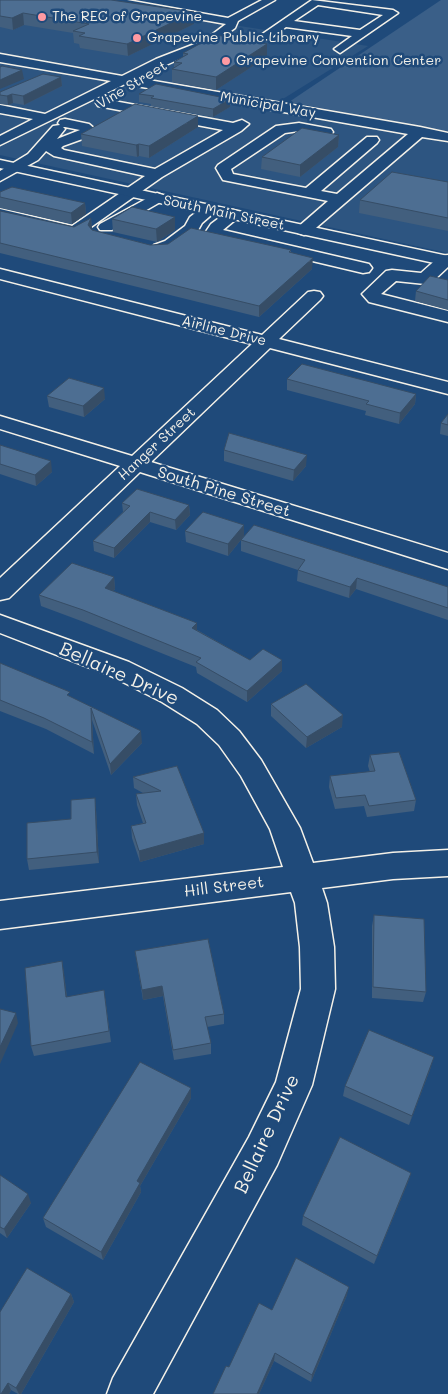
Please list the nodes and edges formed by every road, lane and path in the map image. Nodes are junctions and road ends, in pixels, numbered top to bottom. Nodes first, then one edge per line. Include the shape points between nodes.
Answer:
1 (270, 0) edge
2 (108, 2) edge
3 (137, 2) edge
4 (230, 21) junction
5 (284, 24) junction
6 (362, 34) junction
7 (265, 37) dead end
8 (340, 49) dead end
9 (6, 59) edge
10 (0, 66) edge
11 (130, 77) junction
12 (103, 103) junction
13 (274, 106) junction
14 (2, 111) edge
15 (63, 117) junction
16 (47, 118) junction
17 (236, 128) junction
18 (420, 132) junction
19 (336, 134) edge
20 (354, 137) dead end
21 (448, 137) edge
22 (372, 140) junction
23 (0, 141) edge
24 (403, 146) junction
25 (420, 151) dead end
26 (8, 166) edge
27 (372, 172) junction
28 (157, 174) junction
29 (391, 176) edge
30 (0, 177) edge
31 (129, 192) junction
32 (309, 193) junction
33 (157, 198) junction
34 (336, 203) junction
35 (89, 205) dead end
36 (108, 209) junction
37 (209, 210) junction
38 (134, 212) junction
39 (0, 214) edge
40 (233, 215) junction
41 (160, 217) edge
42 (177, 221) dead end
43 (194, 225) junction
44 (313, 232) junction
45 (117, 242) edge
46 (359, 242) junction
47 (142, 247) edge
48 (294, 252) junction
49 (447, 261) edge
50 (337, 262) junction
51 (364, 268) dead end
52 (0, 274) edge
53 (314, 296) dead end
54 (448, 317) edge
55 (266, 342) junction
56 (448, 388) edge
57 (0, 422) edge
58 (136, 464) junction
59 (448, 561) edge
60 (0, 592) edge
61 (0, 623) edge
62 (448, 863) edge
63 (303, 878) junction
64 (0, 915) edge
65 (129, 1394) edge

1 - 4 street
2 - 3 street
3 - 4 street
4 - 11 street, Vine Street via 233,22 231,26 221,34 173,58 169,66
5 - 6 street
5 - 6 street via 316,2 393,13
5 - 7 street
6 - 8 street
9 - 10 street
9 - 11 street, Municipal Way
11 - 12 street, Vine Street
11 - 13 street, Municipal Way
11 - 15 street, Vine Street
12 - 15 street, Vine Street
12 - 17 street
13 - 17 street
13 - 18 street, Municipal Way
14 - 16 street
15 - 16 street, Vine Street
15 - 26 street, Vine Street via 14,155
15 - 28 street via 89,130 58,143 52,149
16 - 23 street, Vine Street
17 - 28 street
18 - 21 street, Municipal Way
18 - 24 street
19 - 32 street via 299,127 281,129 223,168 228,177
20 - 22 street
22 - 24 street
22 - 32 street
24 - 25 street
24 - 27 street
26 - 30 street
26 - 31 street, South Main Street
27 - 29 street
27 - 34 street
28 - 31 street
31 - 33 street, South Main Street
31 - 36 street
32 - 34 street
33 - 37 street, South Main Street
33 - 38 street
34 - 44 street via 340,215
35 - 36 street
36 - 39 street via 75,231
37 - 40 street, South Main Street
37 - 43 street
38 - 41 street
38 - 45 street via 100,231 99,236
40 - 44 street, South Main Street
40 - 48 street via 213,233
42 - 43 street
43 - 47 street via 162,248
44 - 46 street, South Main Street
44 - 48 street
46 - 49 street, South Main Street
46 - 50 street
48 - 50 street
49 - 54 street via 425,279 392,276 371,294 375,298
50 - 51 street
52 - 55 street, Airline Drive
53 - 55 street, Hanger Street
55 - 56 street, Airline Drive
55 - 58 street, Hanger Street
57 - 58 street, South Pine Street
58 - 59 street, South Pine Street
58 - 60 street, Hanger Street
61 - 63 street, Bellaire Drive via 120,669 207,717 229,738 251,768 285,828
62 - 63 street, Hill Street via 393,866
63 - 64 street, Hill Street
63 - 65 street, Bellaire Drive via 311,903 317,947 318,989 294,1085 263,1151

